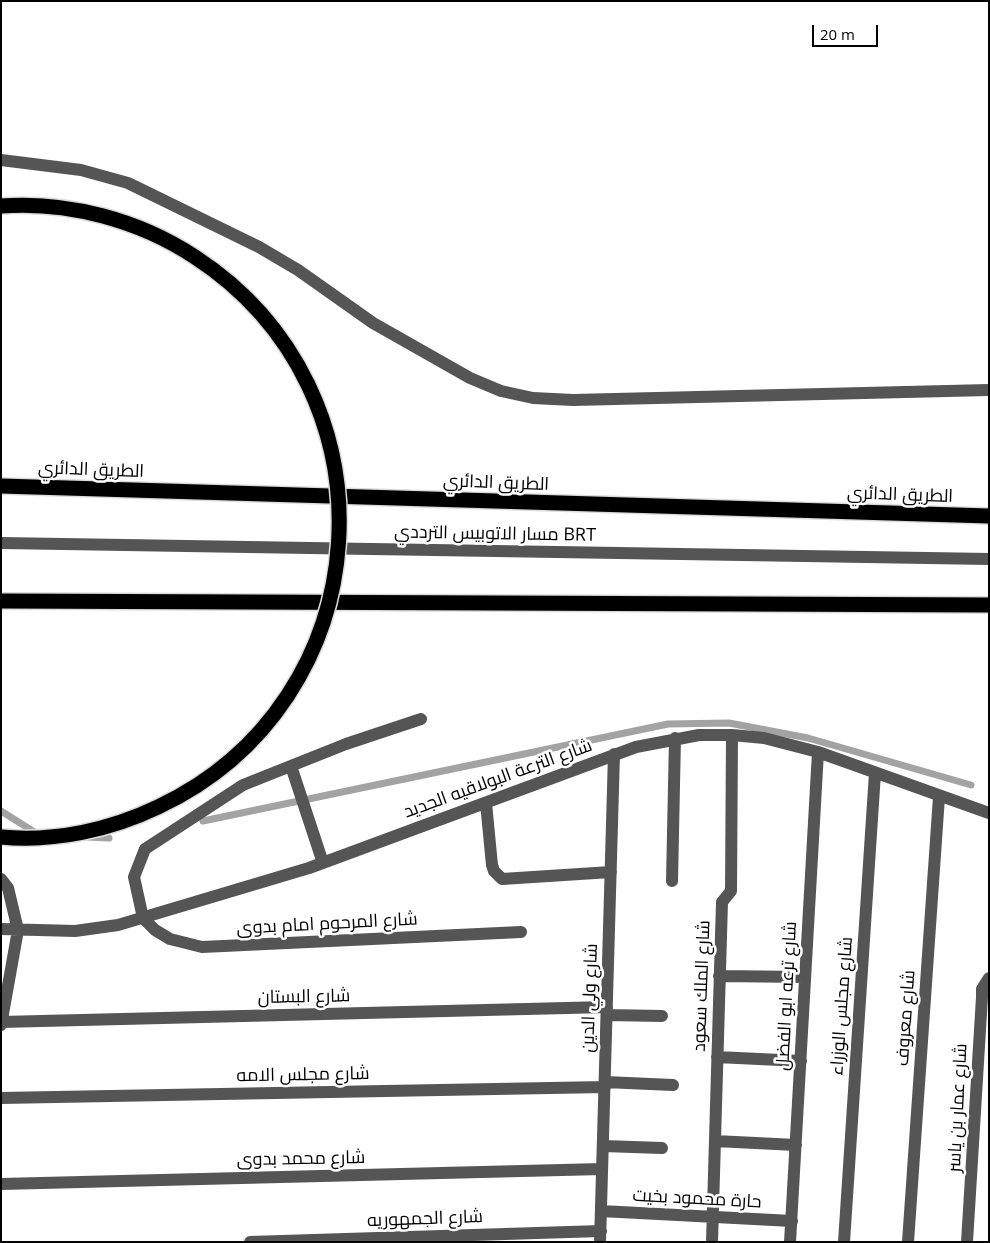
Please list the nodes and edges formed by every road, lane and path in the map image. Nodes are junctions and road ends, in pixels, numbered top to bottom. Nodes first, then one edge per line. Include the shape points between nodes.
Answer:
1 (1, 160) edge
2 (1, 206) edge
3 (989, 390) edge
4 (1, 486) edge
5 (989, 516) edge
6 (1, 543) edge
7 (989, 559) edge
8 (1, 601) edge
9 (989, 605) edge
10 (421, 719) dead end
11 (732, 735) junction
12 (675, 738) junction
13 (818, 752) junction
14 (614, 754) junction
15 (291, 766) junction
16 (875, 773) junction
17 (939, 797) junction
18 (486, 803) junction
19 (989, 813) edge
20 (1, 837) edge
21 (323, 863) junction
22 (611, 872) junction
23 (1, 879) edge
24 (672, 881) dead end
25 (143, 918) junction
26 (1, 929) edge
27 (18, 930) junction
28 (521, 932) dead end
29 (719, 976) junction
30 (805, 977) junction
31 (988, 981) edge
32 (607, 1011) junction
33 (662, 1016) dead end
34 (2, 1023) edge
35 (717, 1058) junction
36 (801, 1061) junction
37 (605, 1084) junction
38 (673, 1085) dead end
39 (1, 1098) edge
40 (715, 1141) junction
41 (796, 1145) junction
42 (603, 1146) junction
43 (662, 1148) dead end
44 (602, 1169) junction
45 (1, 1184) edge
46 (601, 1212) junction
47 (712, 1217) junction
48 (792, 1221) junction
49 (600, 1236) edge
50 (312, 1241) edge
51 (250, 1242) edge
52 (712, 1242) edge
53 (790, 1242) edge
54 (844, 1242) edge
55 (908, 1242) edge
56 (967, 1242) edge

1 - 3 street via 81,170 128,183 259,247 373,323 470,378 509,393 573,400
2 - 20 highway, bridge via 57,207 139,227 177,245 213,268 245,296 273,327 297,362 316,399 338,480 340,522 338,564 316,645 278,710 245,749 177,799 139,817 99,829 57,836
4 - 5 highway, الطريق الدائري
6 - 7 street, مسار الاتوبيس الترددي BRT
8 - 9 highway
10 - 15 street
11 - 12 street, شارع الترعة البولاقيه الجديد
11 - 13 street, شارع الترعة البولاقيه الجديد via 764,738
11 - 29 street, شارع الملك سعود via 731,891 722,902
12 - 14 street, شارع الترعة البولاقيه الجديد
12 - 24 street
13 - 16 street, شارع الترعة البولاقيه الجديد
13 - 30 street, شارع ترعه ابو الفضل
14 - 18 street, شارع الترعة البولاقيه الجديد
14 - 22 street, شارع ولي الدين
15 - 21 street
15 - 25 street via 243,785 145,849 134,877
16 - 17 street, شارع الترعة البولاقيه الجديد
16 - 54 street, شارع مجلس الوزراء
17 - 19 street, شارع الترعة البولاقيه الجديد
17 - 55 street, شارع معروف
18 - 21 street, شارع الترعة البولاقيه الجديد
18 - 22 street via 492,865 497,876 508,880
21 - 25 street, شارع الترعة البولاقيه الجديد
22 - 32 street, شارع ولي الدين
23 - 27 street via 8,888
25 - 27 street, شارع الترعة البولاقيه الجديد via 118,926 75,931
25 - 28 street, شارع المرحوم امام بدوى via 170,939 202,947
26 - 27 street, شارع الترعة البولاقيه الجديد
27 - 34 street
29 - 30 street
29 - 35 street, شارع الملك سعود
30 - 36 street, شارع ترعه ابو الفضل
31 - 56 street, شارع عمار بن ياسر via 982,997
32 - 33 street, شارع البستان
32 - 34 street, شارع البستان
32 - 37 street, شارع ولي الدين
35 - 36 street
35 - 40 street, شارع الملك سعود
36 - 41 street, شارع ترعه ابو الفضل
37 - 38 street, شارع مجلس الامه
37 - 39 street, شارع مجلس الامه
37 - 42 street, شارع ولي الدين
40 - 41 street
40 - 47 street, شارع الملك سعود
41 - 48 street, شارع ترعه ابو الفضل
42 - 43 street
42 - 44 street, شارع ولي الدين
44 - 45 street, شارع محمد بدوى
44 - 46 street, شارع ولي الدين
46 - 47 street, حارة محمود بخيت
46 - 49 street, شارع ولي الدين
47 - 48 street, حارة محمود بخيت
47 - 52 street, شارع الملك سعود
48 - 53 street, شارع ترعه ابو الفضل
49 - 50 street, شارع الجمهوريه
50 - 51 street, شارع الجمهوريه

